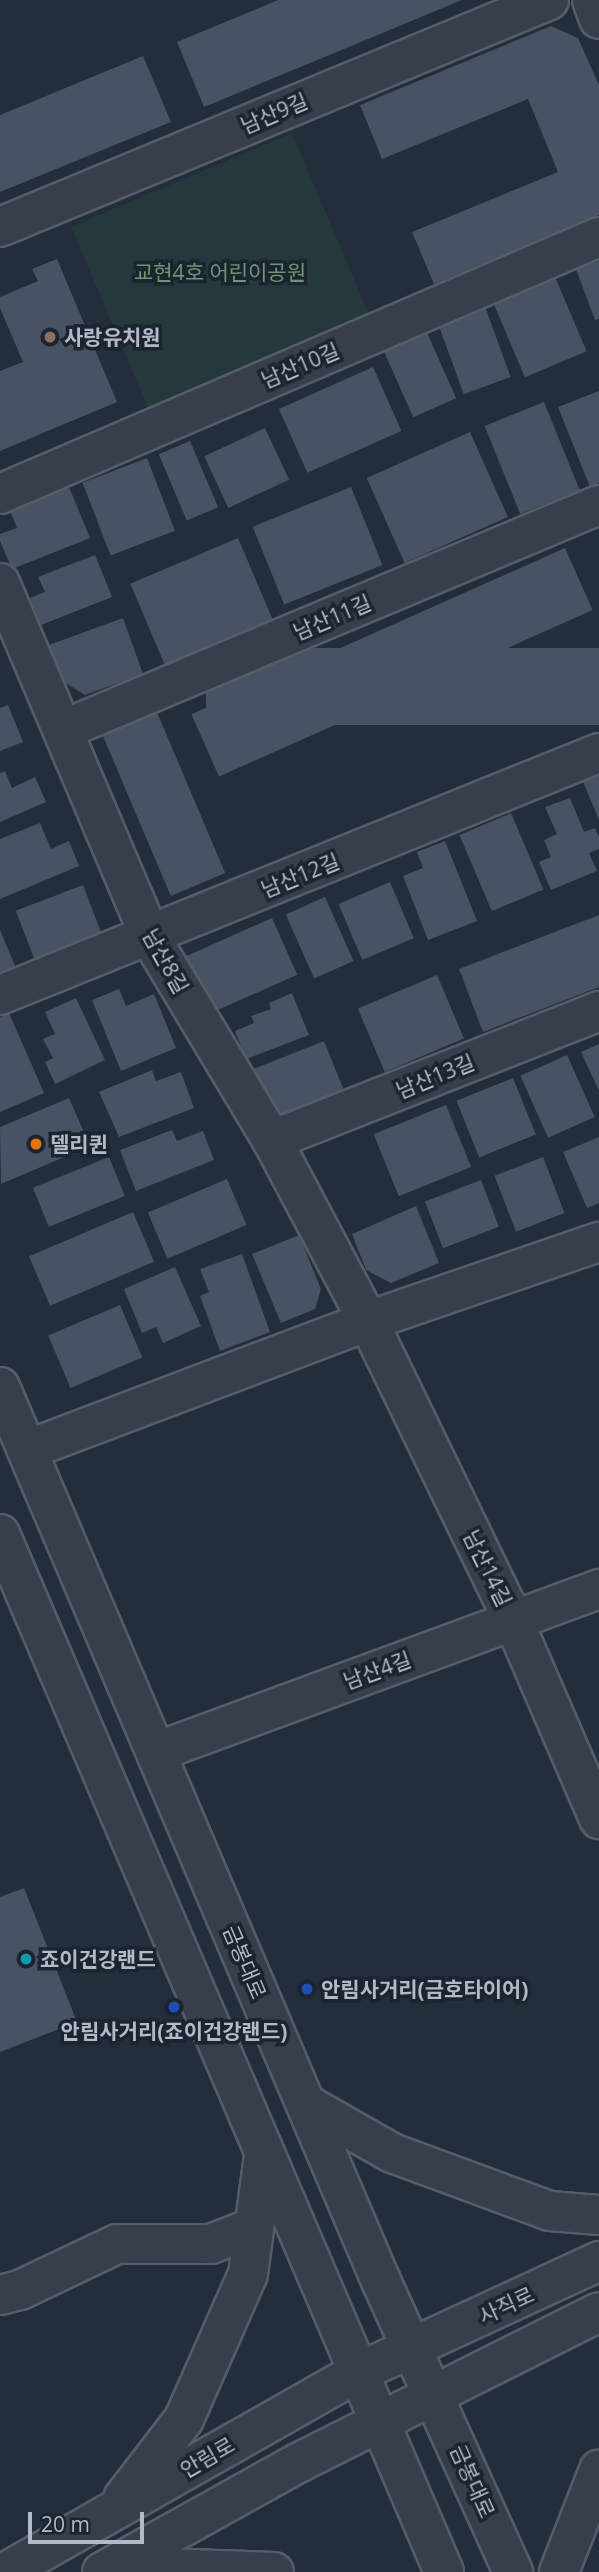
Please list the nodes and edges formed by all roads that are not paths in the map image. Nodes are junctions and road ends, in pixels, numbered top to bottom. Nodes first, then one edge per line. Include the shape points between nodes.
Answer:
1 (549, 0) edge
2 (592, 0) edge
3 (599, 19) edge
4 (0, 227) edge
5 (599, 237) edge
6 (0, 494) edge
7 (596, 515) edge
8 (0, 583) edge
9 (65, 729) junction
10 (599, 753) edge
11 (150, 937) junction
12 (0, 995) edge
13 (599, 1011) edge
14 (272, 1140) junction
15 (599, 1241) edge
16 (368, 1321) junction
17 (0, 1387) edge
18 (27, 1450) junction
19 (0, 1534) edge
20 (599, 1589) edge
21 (513, 1620) junction
22 (156, 1752) junction
23 (599, 1819) edge
24 (306, 2105) junction
25 (264, 2154) junction
26 (599, 2215) edge
27 (254, 2227) junction
28 (599, 2261) edge
29 (0, 2295) edge
30 (599, 2312) edge
31 (411, 2347) junction
32 (356, 2373) junction
33 (434, 2395) junction
34 (378, 2422) junction
35 (599, 2470) edge
36 (113, 2512) junction
37 (108, 2569) edge
38 (6, 2572) edge
39 (274, 2572) edge
40 (444, 2572) edge
41 (513, 2572) edge
42 (559, 2572) edge

1 - 4 street, 남산9길
2 - 3 street
5 - 6 street, 남산10길
7 - 9 street, 남산11길
8 - 9 street, 남산8길
9 - 11 street, 남산8길
10 - 11 street, 남산12길
11 - 12 street, 남산12길
11 - 14 street, 남산8길
13 - 14 street, 남산13길
14 - 16 street, 남산8길
15 - 16 street
16 - 18 street
16 - 21 street, 남산14길
17 - 18 street, 금봉대로
18 - 22 street, 금봉대로
19 - 25 street
20 - 21 street, 남산4길
21 - 22 street, 남산4길
21 - 23 street, 남산14길
22 - 24 street, 금봉대로
24 - 26 street via 405,2158 550,2211
24 - 31 street, 금봉대로
25 - 27 street
25 - 32 street
27 - 29 street via 211,2244 117,2244
27 - 36 street via 248,2274 184,2419
28 - 31 street, 사직로
30 - 33 street
31 - 32 street, 안림로
31 - 33 street, 금봉대로
32 - 34 street
32 - 36 street, 안림로
33 - 34 street
33 - 41 street, 금봉대로
34 - 37 street
34 - 40 street
35 - 42 street
36 - 38 street, 안림로
37 - 39 street

